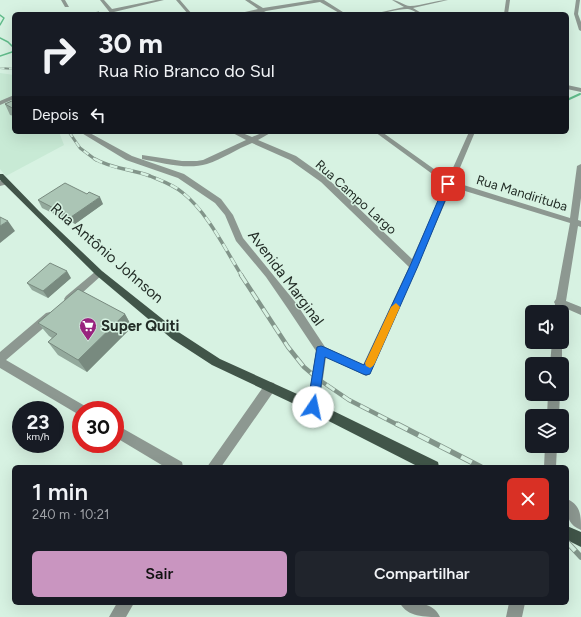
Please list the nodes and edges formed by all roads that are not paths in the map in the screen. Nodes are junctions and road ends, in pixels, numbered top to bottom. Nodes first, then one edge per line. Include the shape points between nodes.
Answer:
1 (63, 0) edge
2 (102, 0) edge
3 (159, 0) edge
4 (178, 0) edge
5 (247, 0) edge
6 (321, 0) edge
7 (394, 0) edge
8 (446, 0) edge
9 (508, 0) edge
10 (578, 0) edge
11 (67, 6) dead end
12 (408, 7) junction
13 (262, 10) junction
14 (112, 12) edge
15 (188, 12) edge
16 (250, 12) edge
17 (264, 12) edge
18 (341, 12) edge
19 (384, 12) edge
20 (417, 12) edge
21 (506, 12) edge
22 (579, 16) edge
23 (581, 30) edge
24 (569, 88) edge
25 (581, 90) edge
26 (12, 98) edge
27 (0, 103) edge
28 (87, 134) edge
29 (239, 134) edge
30 (265, 134) edge
31 (381, 134) edge
32 (471, 134) edge
33 (254, 140) junction
34 (120, 152) junction
35 (581, 166) edge
36 (2, 181) edge
37 (448, 184) junction
38 (578, 223) edge
39 (414, 266) junction
40 (99, 273) junction
41 (559, 305) edge
42 (569, 309) edge
43 (581, 311) edge
44 (321, 350) junction
45 (0, 360) edge
46 (270, 387) junction
47 (72, 404) edge
48 (313, 407) junction
49 (124, 435) edge
50 (551, 453) edge
51 (174, 465) edge
52 (214, 465) edge
53 (429, 465) edge
54 (550, 465) edge
55 (569, 508) edge
56 (581, 523) edge
57 (569, 534) edge
58 (581, 540) edge
59 (125, 605) edge
60 (411, 605) edge
61 (517, 605) edge
62 (117, 617) edge
63 (432, 617) edge
64 (514, 617) edge

1 - 11 street
2 - 14 street
3 - 14 street
4 - 15 street
5 - 13 street
6 - 13 street
6 - 18 street
7 - 12 street
8 - 12 street
9 - 21 street
10 - 22 street
12 - 19 street
12 - 20 street
13 - 16 street
13 - 17 street
22 - 23 street
24 - 25 street
26 - 27 street
28 - 34 street, Avenida Marginal
29 - 33 street, Rua Campo Largo
30 - 33 street
31 - 37 street, Rua Mandirituba
32 - 37 street
33 - 34 street via 194,165 182,165
33 - 39 street, Rua Campo Largo via 293,158 324,180
34 - 44 street, Avenida Marginal via 129,158 181,176 218,201 229,215 239,239 283,293
35 - 38 street
36 - 40 main road, Rua Antônio Johnson
37 - 38 street, Rua Mandirituba
37 - 39 street
38 - 41 street
39 - 44 street via 366,371
40 - 45 street
40 - 46 main road, Rua Antônio Johnson via 176,336 216,362
42 - 43 street
44 - 48 street, Avenida Marginal
45 - 47 street
46 - 48 main road, Rua Antônio Johnson
46 - 52 street
48 - 53 main road, Rua Antônio Johnson
49 - 51 street
50 - 54 street
55 - 56 street
57 - 58 main road
59 - 62 street
60 - 63 street
61 - 64 street

